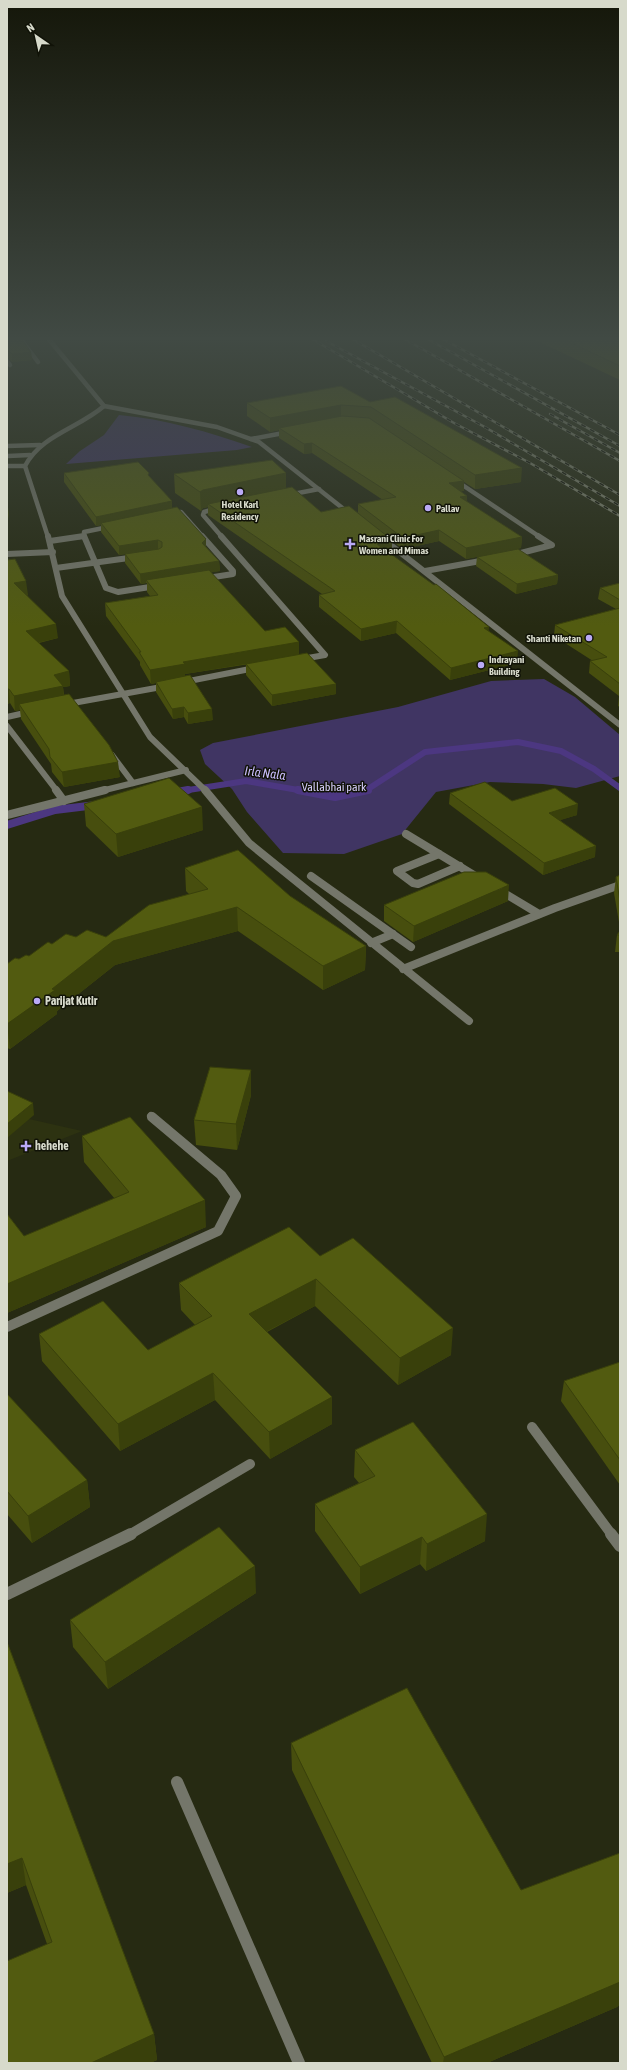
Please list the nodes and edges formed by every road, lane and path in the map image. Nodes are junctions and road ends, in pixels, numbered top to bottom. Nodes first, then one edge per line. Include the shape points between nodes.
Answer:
1 (61, 434) edge
2 (234, 434) edge
3 (283, 434) edge
4 (250, 440) junction
5 (40, 445) junction
6 (7, 446) edge
7 (12, 448) junction
8 (34, 450) junction
9 (30, 456) junction
10 (8, 458) edge
11 (7, 466) edge
12 (25, 466) junction
13 (451, 478) edge
14 (319, 489) junction
15 (281, 496) edge
16 (228, 506) edge
17 (356, 518) edge
18 (209, 523) junction
19 (193, 525) junction
20 (375, 533) edge
21 (84, 536) junction
22 (50, 541) junction
23 (229, 546) junction
24 (213, 548) junction
25 (53, 552) junction
26 (7, 554) edge
27 (145, 556) edge
28 (507, 556) edge
29 (492, 559) edge
30 (95, 563) junction
31 (56, 568) junction
32 (425, 571) junction
33 (294, 661) edge
34 (263, 667) edge
35 (178, 684) edge
36 (170, 685) edge
37 (124, 694) junction
38 (73, 703) junction
39 (66, 705) edge
40 (37, 710) edge
41 (77, 710) edge
42 (7, 717) edge
43 (620, 725) edge
44 (7, 726) edge
45 (105, 746) edge
46 (186, 770) junction
47 (133, 783) junction
48 (64, 801) junction
49 (7, 815) edge
50 (406, 834) dead end
51 (439, 854) junction
52 (460, 866) junction
53 (620, 885) edge
54 (301, 886) junction
55 (327, 888) junction
56 (311, 894) junction
57 (540, 914) junction
58 (393, 934) junction
59 (371, 943) junction
60 (411, 947) dead end
61 (403, 970) junction
62 (469, 1021) dead end
63 (151, 1116) dead end
64 (7, 1327) edge
65 (532, 1427) dead end
66 (250, 1464) dead end
67 (620, 1546) edge
68 (7, 1594) edge
69 (176, 1782) dead end
70 (299, 2063) edge

1 - 5 street
2 - 4 street
3 - 4 street
4 - 14 street via 259,442
5 - 7 street
5 - 8 street
6 - 7 street
7 - 8 street
7 - 10 street
8 - 9 street
9 - 10 street
9 - 12 street
11 - 12 street
12 - 22 street
13 - 28 street via 552,544
14 - 15 street
14 - 17 street
16 - 18 street via 204,512 203,516
18 - 19 street
18 - 23 street
19 - 21 street via 183,514 175,512 90,530 84,532
19 - 24 street
20 - 32 street
21 - 22 street
21 - 30 street
22 - 25 street
23 - 24 street
23 - 33 street via 325,655
24 - 30 street via 233,574 118,592 106,588
25 - 26 street
25 - 31 street
27 - 30 street
29 - 32 street
30 - 31 street
31 - 37 street via 62,596
32 - 43 street
34 - 35 street
36 - 37 street
37 - 38 street
37 - 46 street via 150,737
38 - 39 street
38 - 41 street
40 - 42 street
44 - 48 street
45 - 47 street
46 - 47 street
46 - 54 street via 226,814 248,843
47 - 48 street
48 - 49 street
50 - 51 street
51 - 52 street
51 - 52 street via 397,871 418,884
52 - 57 street
53 - 57 street
54 - 55 street via 313,878
54 - 56 street
55 - 56 street
55 - 58 street
56 - 59 street
57 - 61 street
58 - 59 street
58 - 60 street
59 - 61 street
61 - 62 street
63 - 64 street via 221,1175 236,1196 218,1231
65 - 67 street
66 - 68 street via 142,1529
69 - 70 street

